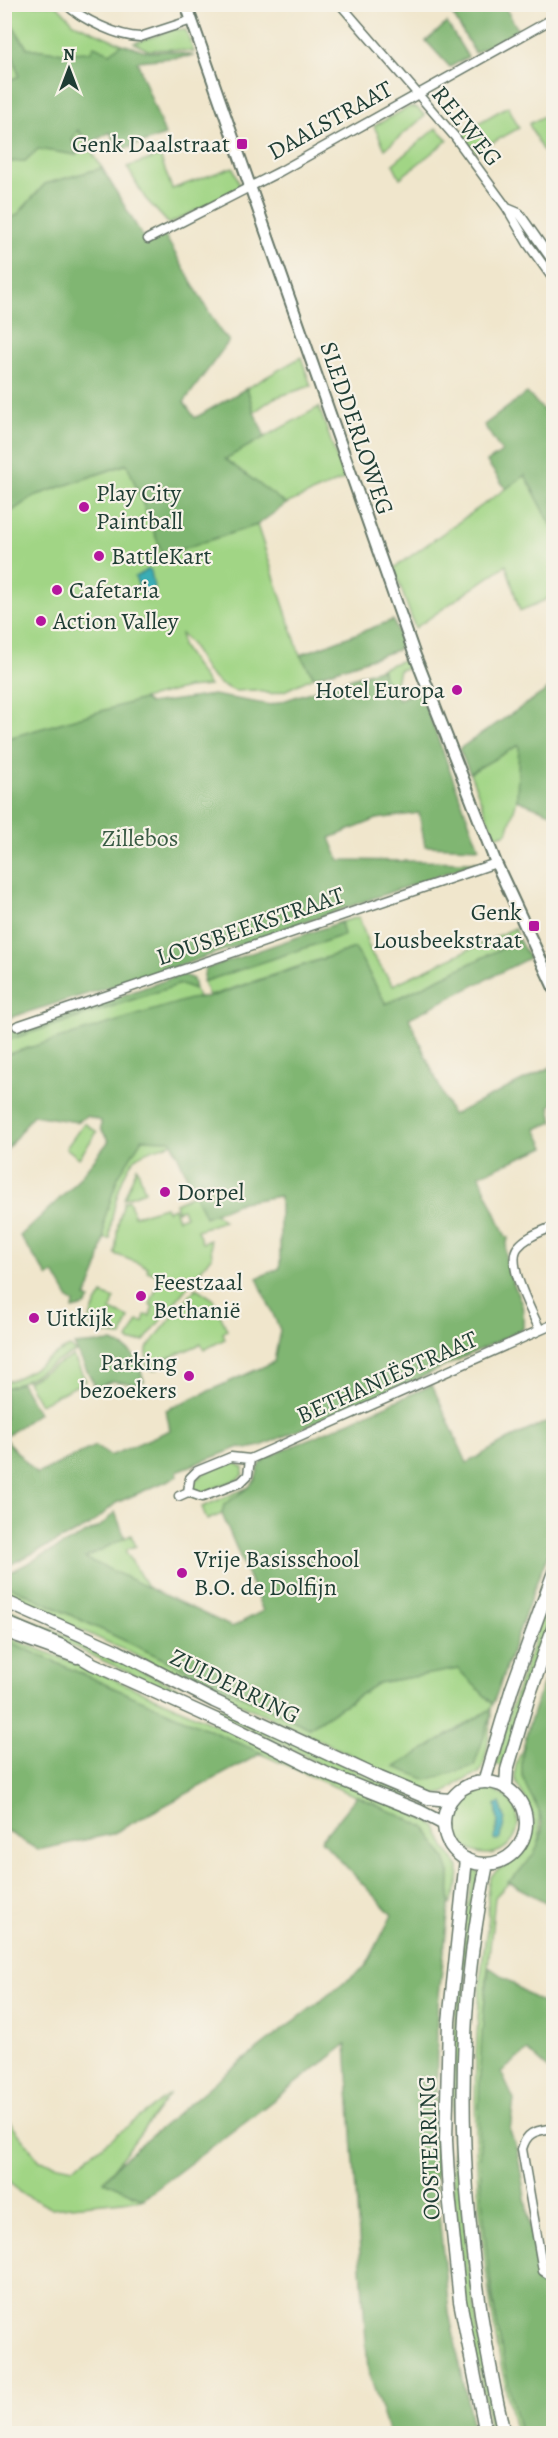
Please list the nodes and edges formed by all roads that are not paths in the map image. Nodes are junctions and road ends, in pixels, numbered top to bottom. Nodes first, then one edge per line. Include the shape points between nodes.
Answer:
1 (66, 4) edge
2 (186, 4) edge
3 (340, 4) edge
4 (554, 18) edge
5 (192, 20) junction
6 (417, 94) junction
7 (250, 185) junction
8 (507, 208) junction
9 (148, 239) dead end
10 (554, 263) edge
11 (554, 280) edge
12 (496, 863) junction
13 (554, 988) edge
14 (17, 1026) dead end
15 (554, 1226) edge
16 (554, 1324) edge
17 (540, 1329) junction
18 (250, 1459) junction
19 (188, 1492) junction
20 (178, 1496) dead end
21 (554, 1572) edge
22 (4, 1601) edge
23 (4, 1622) edge
24 (554, 1626) edge
25 (4, 1633) edge
26 (93, 1664) junction
27 (484, 1782) junction
28 (506, 1787) junction
29 (450, 1800) junction
30 (444, 1824) junction
31 (466, 1859) junction
32 (487, 1864) junction
33 (554, 2128) edge
34 (554, 2278) edge
35 (486, 2433) edge
36 (504, 2433) edge

1 - 5 street via 93,23 132,37
2 - 5 street, SLEDDERLOWEG
3 - 6 street, REEWEG
4 - 6 street, DAALSTRAAT
5 - 7 street, SLEDDERLOWEG
6 - 7 street, DAALSTRAAT
6 - 8 street, REEWEG via 455,137
7 - 9 street, DAALSTRAAT
7 - 12 street, SLEDDERLOWEG via 414,653
8 - 10 street via 519,213
8 - 11 street, REEWEG
12 - 13 street, SLEDDERLOWEG
12 - 14 street, LOUSBEEKSTRAAT
15 - 17 street via 527,1238 516,1249 514,1258 513,1266
16 - 17 street, BETHANIËSTRAAT
17 - 18 street, BETHANIËSTRAAT
18 - 19 street, BETHANIËSTRAAT via 231,1457 197,1471 190,1478
18 - 19 street via 248,1475 241,1482 202,1497
19 - 20 street
21 - 27 main road via 512,1688
22 - 29 main road, ZUIDERRING via 380,1778 428,1798
23 - 26 main road, ZUIDERRING via 62,1646
24 - 28 main road via 528,1696 507,1770
25 - 26 street
26 - 30 main road, ZUIDERRING via 327,1774
27 - 28 main road
27 - 29 main road via 461,1789
28 - 32 main road via 523,1807 525,1833 511,1854
29 - 30 main road
30 - 31 main road via 448,1841
31 - 32 main road
31 - 35 main road, OOSTERRING via 449,2022 446,2140 460,2301
32 - 36 main road, OOSTERRING via 471,1969 465,2139 472,2255
33 - 34 street via 532,2133 522,2150 543,2271

